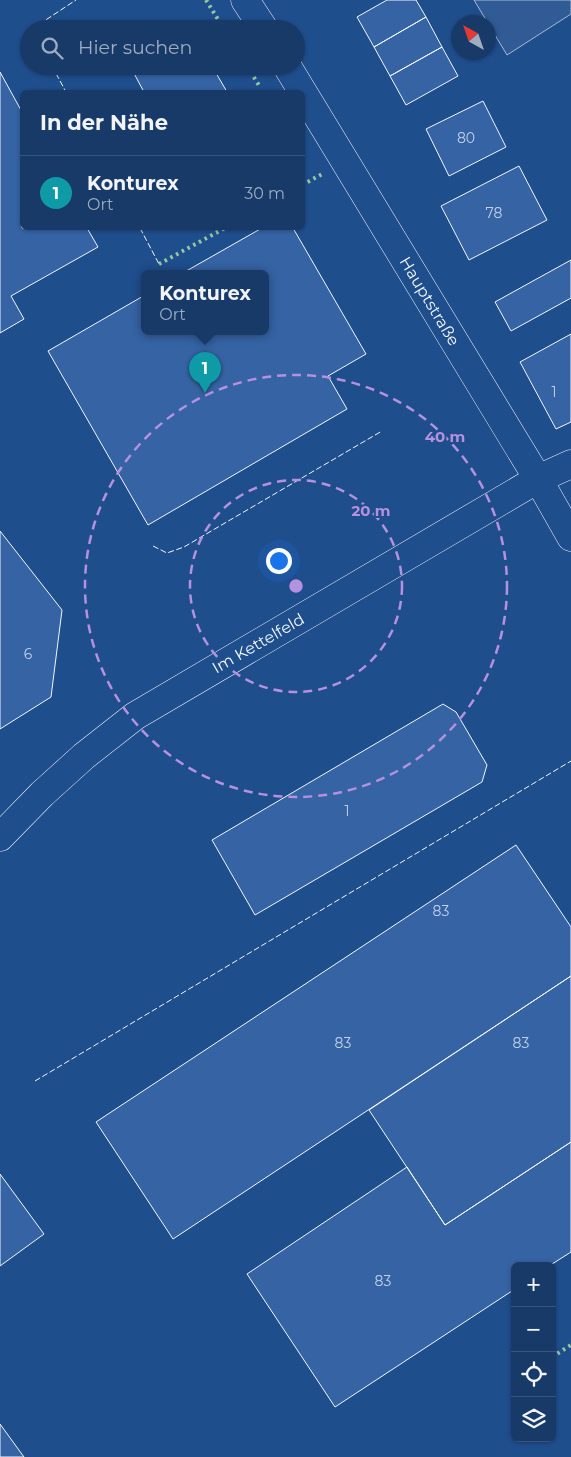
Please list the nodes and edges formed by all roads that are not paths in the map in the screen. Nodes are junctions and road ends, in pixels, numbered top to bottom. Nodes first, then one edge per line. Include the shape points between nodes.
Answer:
1 (245, 0) edge
2 (258, 20) edge
3 (292, 75) edge
4 (302, 90) edge
5 (305, 96) edge
6 (571, 464) edge
7 (538, 479) junction
8 (571, 537) edge
9 (0, 837) edge

1 - 2 street
3 - 4 street, Hauptstraße
5 - 7 street, Hauptstraße
6 - 7 street, Im Kettelfeld
7 - 8 street, Hauptstraße
7 - 9 street, Im Kettelfeld via 134,716 84,756

